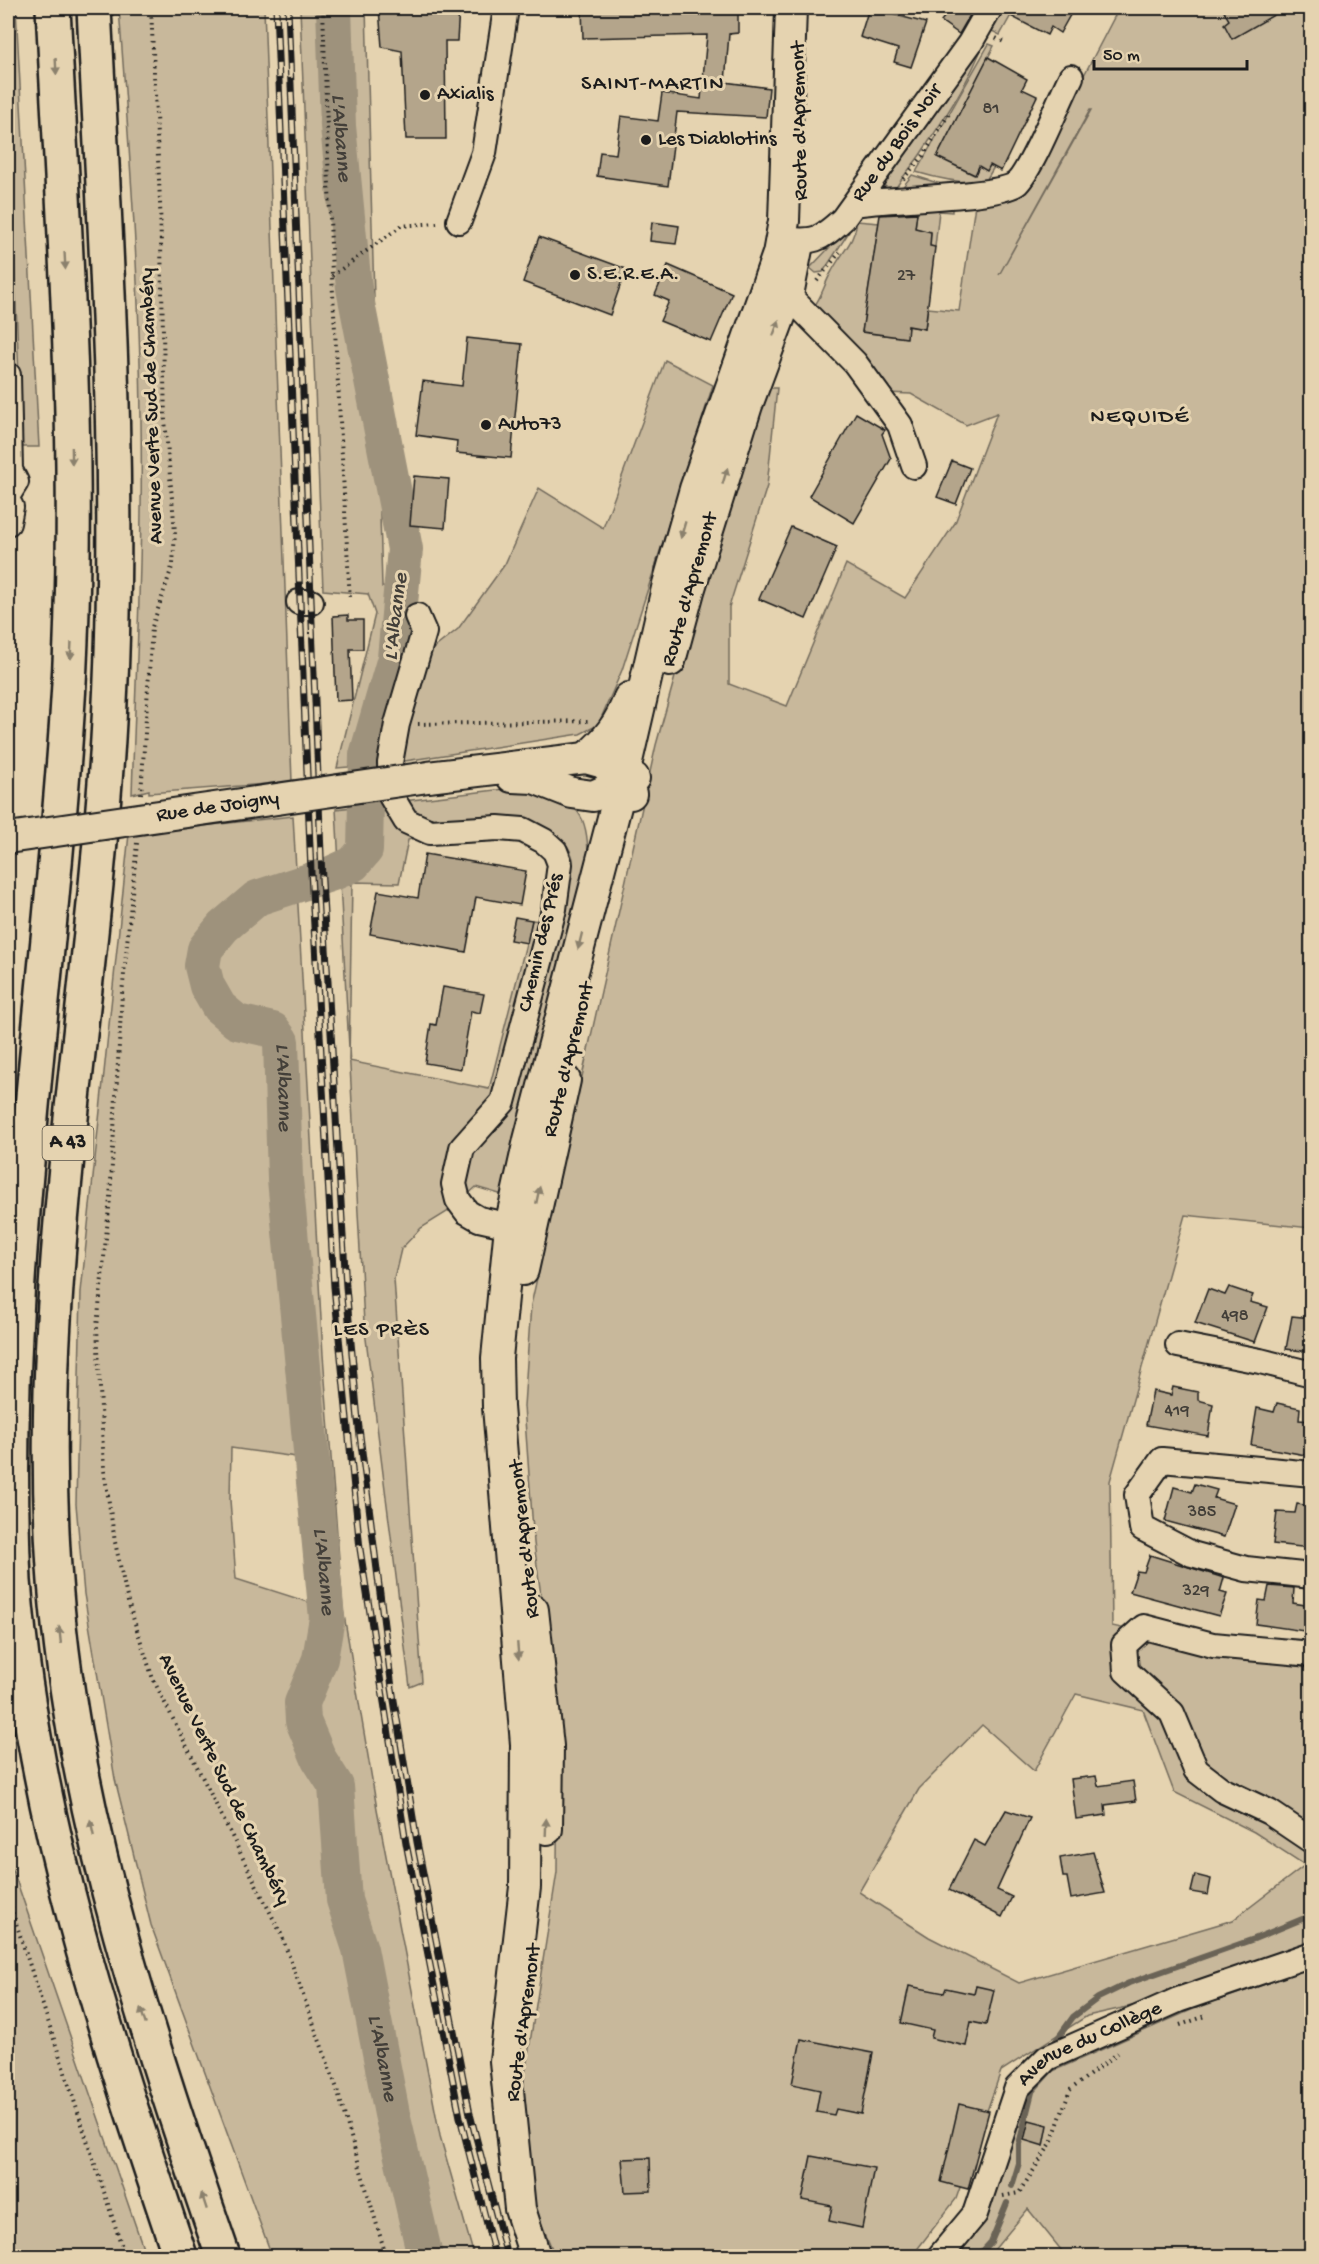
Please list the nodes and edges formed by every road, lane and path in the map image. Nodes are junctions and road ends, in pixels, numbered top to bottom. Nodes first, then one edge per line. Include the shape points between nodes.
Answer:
1 (53, 8) edge
2 (93, 8) edge
3 (151, 8) edge
4 (322, 8) edge
5 (506, 8) edge
6 (791, 8) edge
7 (799, 8) edge
8 (990, 8) edge
9 (1071, 77) dead end
10 (855, 204) junction
11 (459, 221) joint
12 (790, 240) junction
13 (332, 276) junction
14 (788, 295) junction
15 (8, 375) edge
16 (914, 466) dead end
17 (8, 495) edge
18 (8, 502) edge
19 (8, 523) edge
20 (668, 584) junction
21 (350, 601) dead end
22 (417, 616) dead end
23 (621, 720) junction
24 (397, 724) junction
25 (586, 758) junction
26 (428, 777) junction
27 (633, 786) junction
28 (572, 793) junction
29 (141, 799) dead end
30 (138, 837) dead end
31 (8, 838) edge
32 (594, 884) junction
33 (520, 1228) junction
34 (1178, 1345) dead end
35 (1311, 1374) edge
36 (1311, 1474) edge
37 (1311, 1576) edge
38 (1311, 1654) edge
39 (1311, 1841) edge
40 (8, 1883) edge
41 (1311, 1954) edge
42 (1213, 2014) dead end
43 (1170, 2029) dead end
44 (1119, 2052) dead end
45 (997, 2200) dead end
46 (125, 2256) edge
47 (180, 2256) edge
48 (223, 2256) edge
49 (386, 2256) edge
50 (535, 2256) edge
51 (940, 2256) edge

1 -> 47 highway, A 43 via 72,446 72,645 12,1299 10,1515 23,1667 58,1859 103,2024
48 -> 2 highway, A 43 via 139,2004 94,1836 65,1678 51,1523 48,1443 52,1324 103,806 114,578 110,342
3 - 29 path, Avenue Verte Sud de Chambéry via 165,420 175,532 173,564 152,627
4 - 13 path
5 - 11 street via 484,153
6 - 12 main road, Route d'Apremont via 784,221
7 - 12 main road, Route d'Apremont via 803,184
8 - 10 street, Rue du Bois Noir via 970,43
9 - 10 street via 1024,174 1007,190
10 - 12 street, Rue du Bois Noir via 822,238
11 - 13 path via 401,226
12 - 14 main road, Route d'Apremont
12 -> 20 main road, Route d'Apremont via 760,310 695,489
13 - 21 path
14 - 16 street via 855,363 900,426
27 -> 14 main road, Route d'Apremont via 747,405
15 - 17 street via 10,470 16,482
18 - 19 street
20 - 23 main road
20 - 27 main road, Route d'Apremont
22 - 24 street, Chemin des Prés via 424,632
23 - 24 path
23 - 25 main road via 606,741
24 - 33 street, Chemin des Prés via 390,763 391,796 406,821 430,832 523,830 555,851 560,864 554,909 503,1102 462,1148 454,1185 467,1212 479,1219
25 - 26 main road, Rue de Joigny
25 - 27 main road via 604,763
26 - 28 main road, Rue de Joigny via 534,778
26 - 31 main road, Rue de Joigny, bridge
27 - 28 main road, Rue de Joigny via 593,796
27 - 32 main road, Route d'Apremont
33 -> 27 main road, Route d'Apremont
28 - 32 main road, Rue de Joigny via 589,812 598,837
30 - 49 path, Avenue Verte Sud de Chambéry via 97,1327 104,1470 116,1542 128,1602 153,1679 281,1934 336,2086
32 -> 33 main road, Route d'Apremont via 528,1140
33 - 50 main road, Route d'Apremont via 513,1410 534,1714 548,1746 544,1892 518,2061 511,2135 520,2209
34 - 35 street
36 - 37 street via 1162,1460 1137,1495 1142,1528 1192,1554 1246,1569
38 - 39 street via 1213,1645 1144,1627 1124,1645 1126,1671 1172,1713 1196,1770 1222,1790 1269,1812
40 - 46 path via 13,1914
41 - 51 street, Avenue du Collège via 1178,2000 1047,2058 1017,2088 975,2214
42 - 43 path
44 - 45 path via 1070,2090 1040,2164 1019,2193

